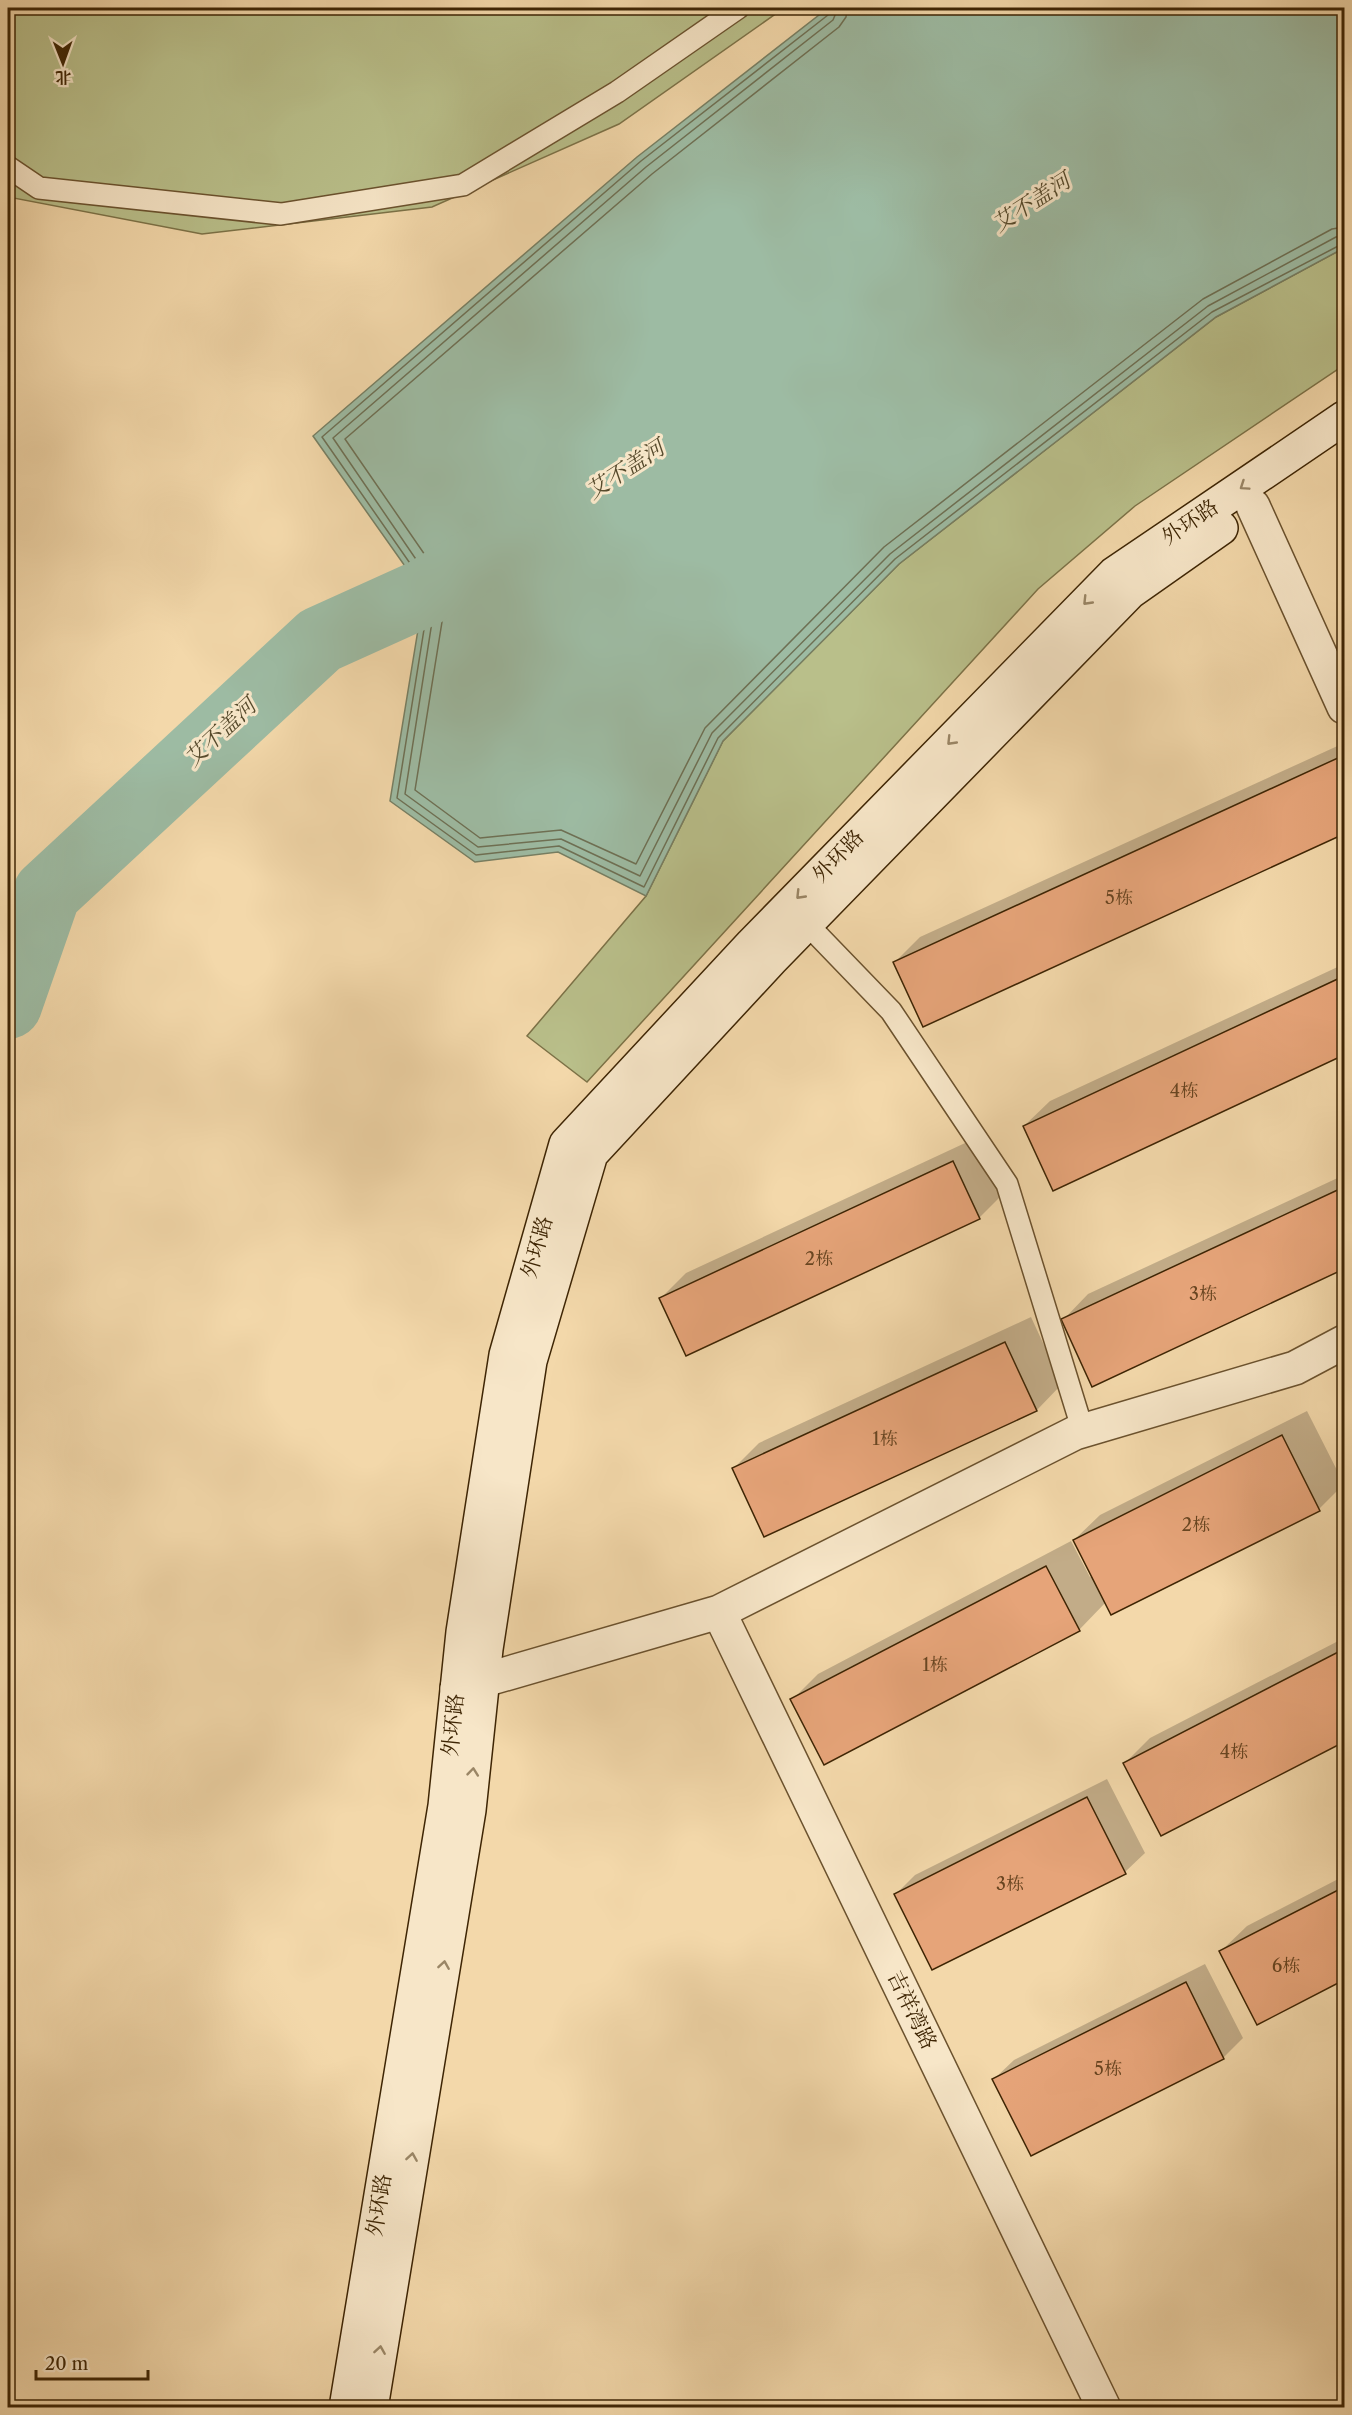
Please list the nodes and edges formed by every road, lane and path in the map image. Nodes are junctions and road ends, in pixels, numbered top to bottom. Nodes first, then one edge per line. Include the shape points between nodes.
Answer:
1 (738, 8) edge
2 (8, 167) edge
3 (1344, 418) edge
4 (1344, 441) edge
5 (1252, 506) junction
6 (1344, 707) edge
7 (807, 924) junction
8 (1344, 1342) edge
9 (1083, 1431) junction
10 (719, 1612) junction
11 (470, 1684) junction
12 (346, 2408) edge
13 (371, 2408) edge
14 (1104, 2408) edge

1 - 2 lane via 617,92 463,185 281,214 39,188
3 -> 11 street, 外环路 via 1114,574 752,944 566,1144 506,1355
4 - 5 street, 外环路
5 - 6 street
5 - 7 street, 外环路 via 1130,592
7 - 9 lane via 891,1011 1007,1184
7 - 11 street, 外环路 via 591,1154 530,1361
8 - 9 street via 1295,1368
9 - 10 street
10 - 11 street
10 - 14 street, 吉祥湾路
11 - 12 street, 外环路 via 445,1806
13 -> 11 street, 外环路 via 469,1810

